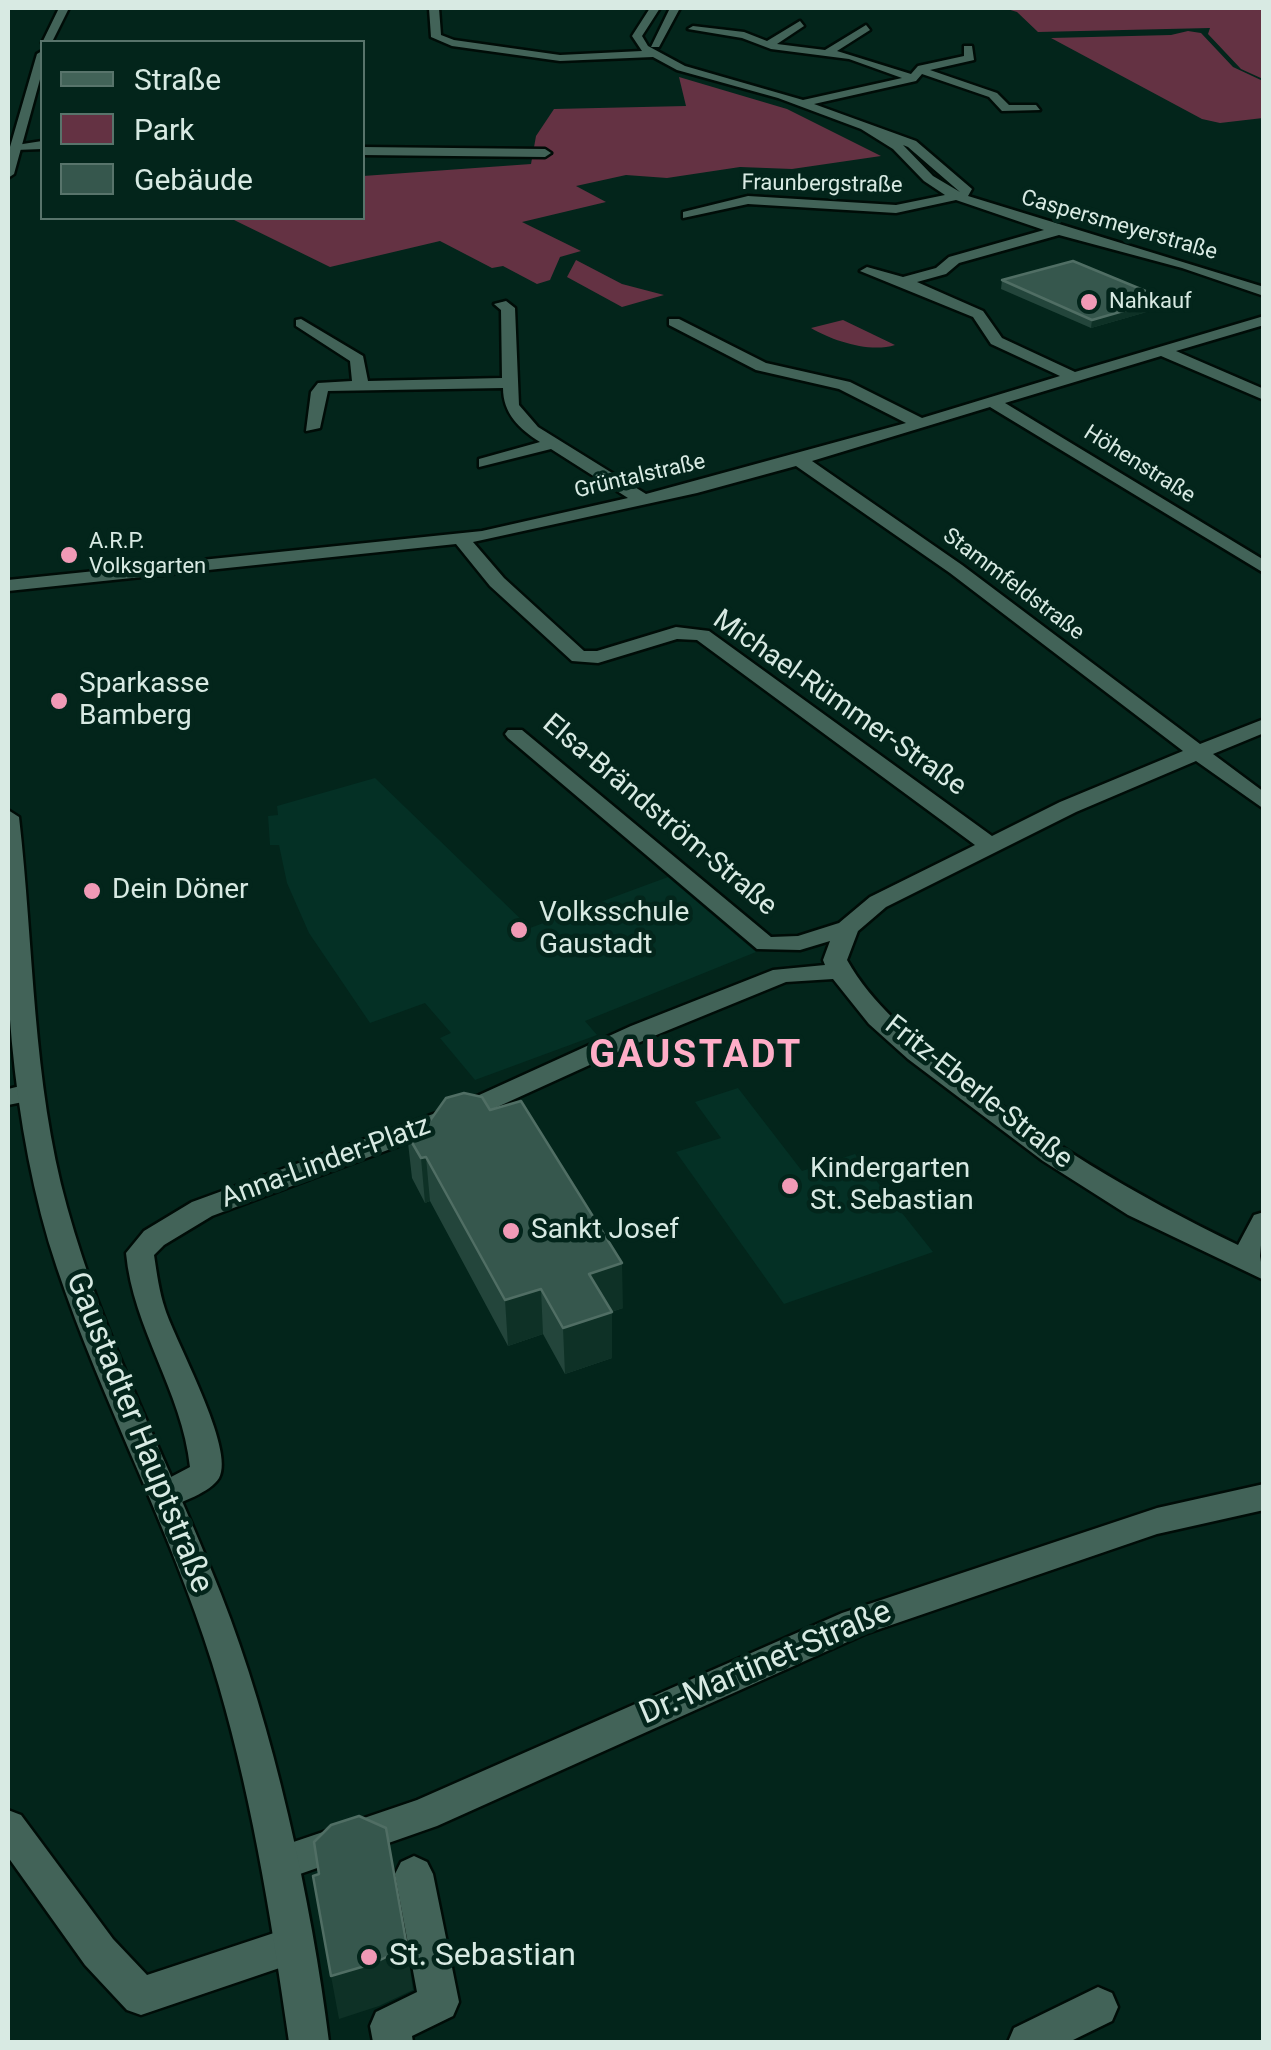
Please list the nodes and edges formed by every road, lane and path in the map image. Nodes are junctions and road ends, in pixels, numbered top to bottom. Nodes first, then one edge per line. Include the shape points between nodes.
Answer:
1 (64, 8) edge
2 (434, 8) edge
3 (656, 8) edge
4 (675, 8) edge
5 (800, 24) dead end
6 (866, 28) dead end
7 (692, 29) dead end
8 (48, 40) edge
9 (767, 44) junction
10 (968, 48) dead end
11 (827, 53) junction
12 (654, 54) junction
13 (40, 61) edge
14 (917, 74) junction
15 (801, 103) junction
16 (1036, 108) dead end
17 (864, 126) junction
18 (40, 145) edge
19 (16, 146) junction
20 (365, 151) edge
21 (546, 153) dead end
22 (8, 174) edge
23 (957, 196) junction
24 (992, 209) junction
25 (688, 214) dead end
26 (1057, 230) junction
27 (867, 272) dead end
28 (1260, 274) dead end
29 (1236, 280) junction
30 (902, 282) junction
31 (1264, 292) edge
32 (502, 304) dead end
33 (1264, 320) edge
34 (674, 322) dead end
35 (301, 323) dead end
36 (1160, 350) junction
37 (1072, 376) junction
38 (510, 382) junction
39 (362, 385) junction
40 (1264, 395) edge
41 (991, 401) junction
42 (919, 423) junction
43 (312, 428) dead end
44 (552, 444) junction
45 (799, 460) junction
46 (485, 463) dead end
47 (643, 500) junction
48 (462, 540) junction
49 (1264, 568) edge
50 (8, 586) edge
51 (1264, 724) edge
52 (514, 734) dead end
53 (1196, 752) junction
54 (1264, 803) edge
55 (8, 817) edge
56 (989, 845) junction
57 (847, 928) junction
58 (765, 944) junction
59 (838, 970) junction
60 (799, 971) junction
61 (18, 1095) edge
62 (1264, 1222) edge
63 (1254, 1265) edge
64 (164, 1495) junction
65 (1264, 1497) edge
66 (8, 1827) edge
67 (280, 1864) junction
68 (414, 1874) dead end
69 (295, 1946) junction
70 (1098, 2007) dead end
71 (309, 2042) edge
72 (393, 2042) edge
73 (1028, 2042) edge

1 - 8 street
2 - 12 street via 436,37 452,44 560,58
3 - 12 street via 637,36
4 - 12 street via 657,35
5 - 9 street
6 - 11 street
7 - 9 street
9 - 11 street
10 - 14 street via 970,58
11 - 14 street
12 - 15 street, Caspersmeyerstraße via 697,74
13 - 19 street
14 - 15 street
14 - 16 street via 993,95 1006,108
15 - 17 street, Caspersmeyerstraße
17 - 23 street, Caspersmeyerstraße
17 - 24 street, Caspersmeyerstraße via 921,150
18 - 19 street
19 - 22 street
20 - 21 street
23 - 24 street, Caspersmeyerstraße
23 - 25 street, Fraunbergstraße via 896,209 748,200
24 - 26 street, Caspersmeyerstraße
26 - 29 street, Caspersmeyerstraße
26 - 30 street
27 - 30 street
28 - 29 street
29 - 31 street, Caspersmeyerstraße
30 - 37 street via 978,314 1001,343
32 - 38 street via 508,308
33 - 36 street, Grüntalstraße
34 - 42 street via 761,367 844,385
35 - 39 street via 358,359
36 - 37 street, Grüntalstraße
36 - 40 street
37 - 41 street, Grüntalstraße
38 - 39 street
38 - 44 street via 510,406
39 - 43 street via 324,386
41 - 42 street, Grüntalstraße
41 - 49 street, Höhenstraße
42 - 45 street, Grüntalstraße
44 - 46 street
44 - 47 street
45 - 47 street, Grüntalstraße
45 - 53 street, Stammfeldstraße
47 - 48 street, Grüntalstraße
48 - 50 street, Grüntalstraße
48 - 56 street, Michael-Rümmer-Straße via 571,654 598,658 676,633 702,635
51 - 53 street
52 - 58 street, Elsa-Brändström-Straße
53 - 54 street, Stammfeldstraße
53 - 56 street
55 - 61 street, Gaustadter Hauptstraße
56 - 57 street via 878,902
57 - 58 street, Elsa-Brändström-Straße via 800,943
57 - 59 street via 836,949
58 - 60 street, Elsa-Brändström-Straße
59 - 60 street, Anna-Linder-Platz
59 - 63 street, Fritz-Eberle-Straße via 855,995 980,1102 1119,1197
60 - 64 street, Anna-Linder-Platz via 640,1032 464,1112 202,1209 154,1238 140,1253 140,1275 206,1439 206,1473
61 - 64 street, Gaustadter Hauptstraße via 96,1342
62 - 63 street
64 - 67 street, Gaustadter Hauptstraße via 227,1656
65 - 67 street, Dr.-Martinet-Straße via 1158,1521 854,1623 424,1814
66 - 69 street via 99,1952 141,1996
67 - 69 street, Gaustadter Hauptstraße
68 - 72 street via 440,2002 390,2026
69 - 71 street, Gaustadter Hauptstraße
70 - 73 street

